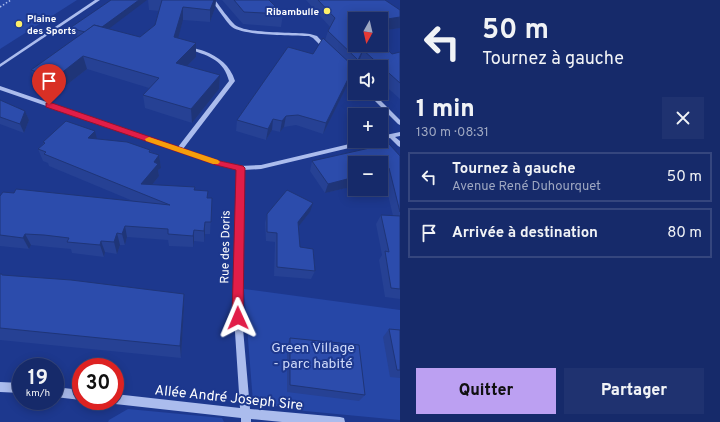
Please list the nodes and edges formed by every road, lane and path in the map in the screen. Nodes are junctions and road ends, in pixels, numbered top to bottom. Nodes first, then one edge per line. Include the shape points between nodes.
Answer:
1 (11, 0) edge
2 (98, 0) edge
3 (213, 0) edge
4 (0, 7) edge
5 (193, 49) edge
6 (332, 53) edge
7 (341, 63) edge
8 (0, 66) edge
9 (348, 70) edge
10 (0, 88) edge
11 (377, 100) edge
12 (400, 123) edge
13 (400, 134) edge
14 (392, 136) junction
15 (388, 137) edge
16 (400, 145) edge
17 (348, 146) edge
18 (179, 150) junction
19 (240, 168) junction
20 (0, 387) edge
21 (12, 388) edge
22 (124, 400) edge
23 (246, 418) edge
24 (340, 422) edge

1 - 4 path
2 - 8 street
3 - 6 street via 237,28 310,35
5 - 18 street via 211,55 222,63 230,72 232,81
7 - 9 street
10 - 18 street
11 - 12 street
13 - 14 street
14 - 15 street
14 - 16 street
17 - 19 street via 261,167
18 - 19 street
19 - 23 street, Rue des Doris via 238,310
20 - 21 street
22 - 23 street, Allée André Joseph Sire
23 - 24 street, Allée André Joseph Sire

